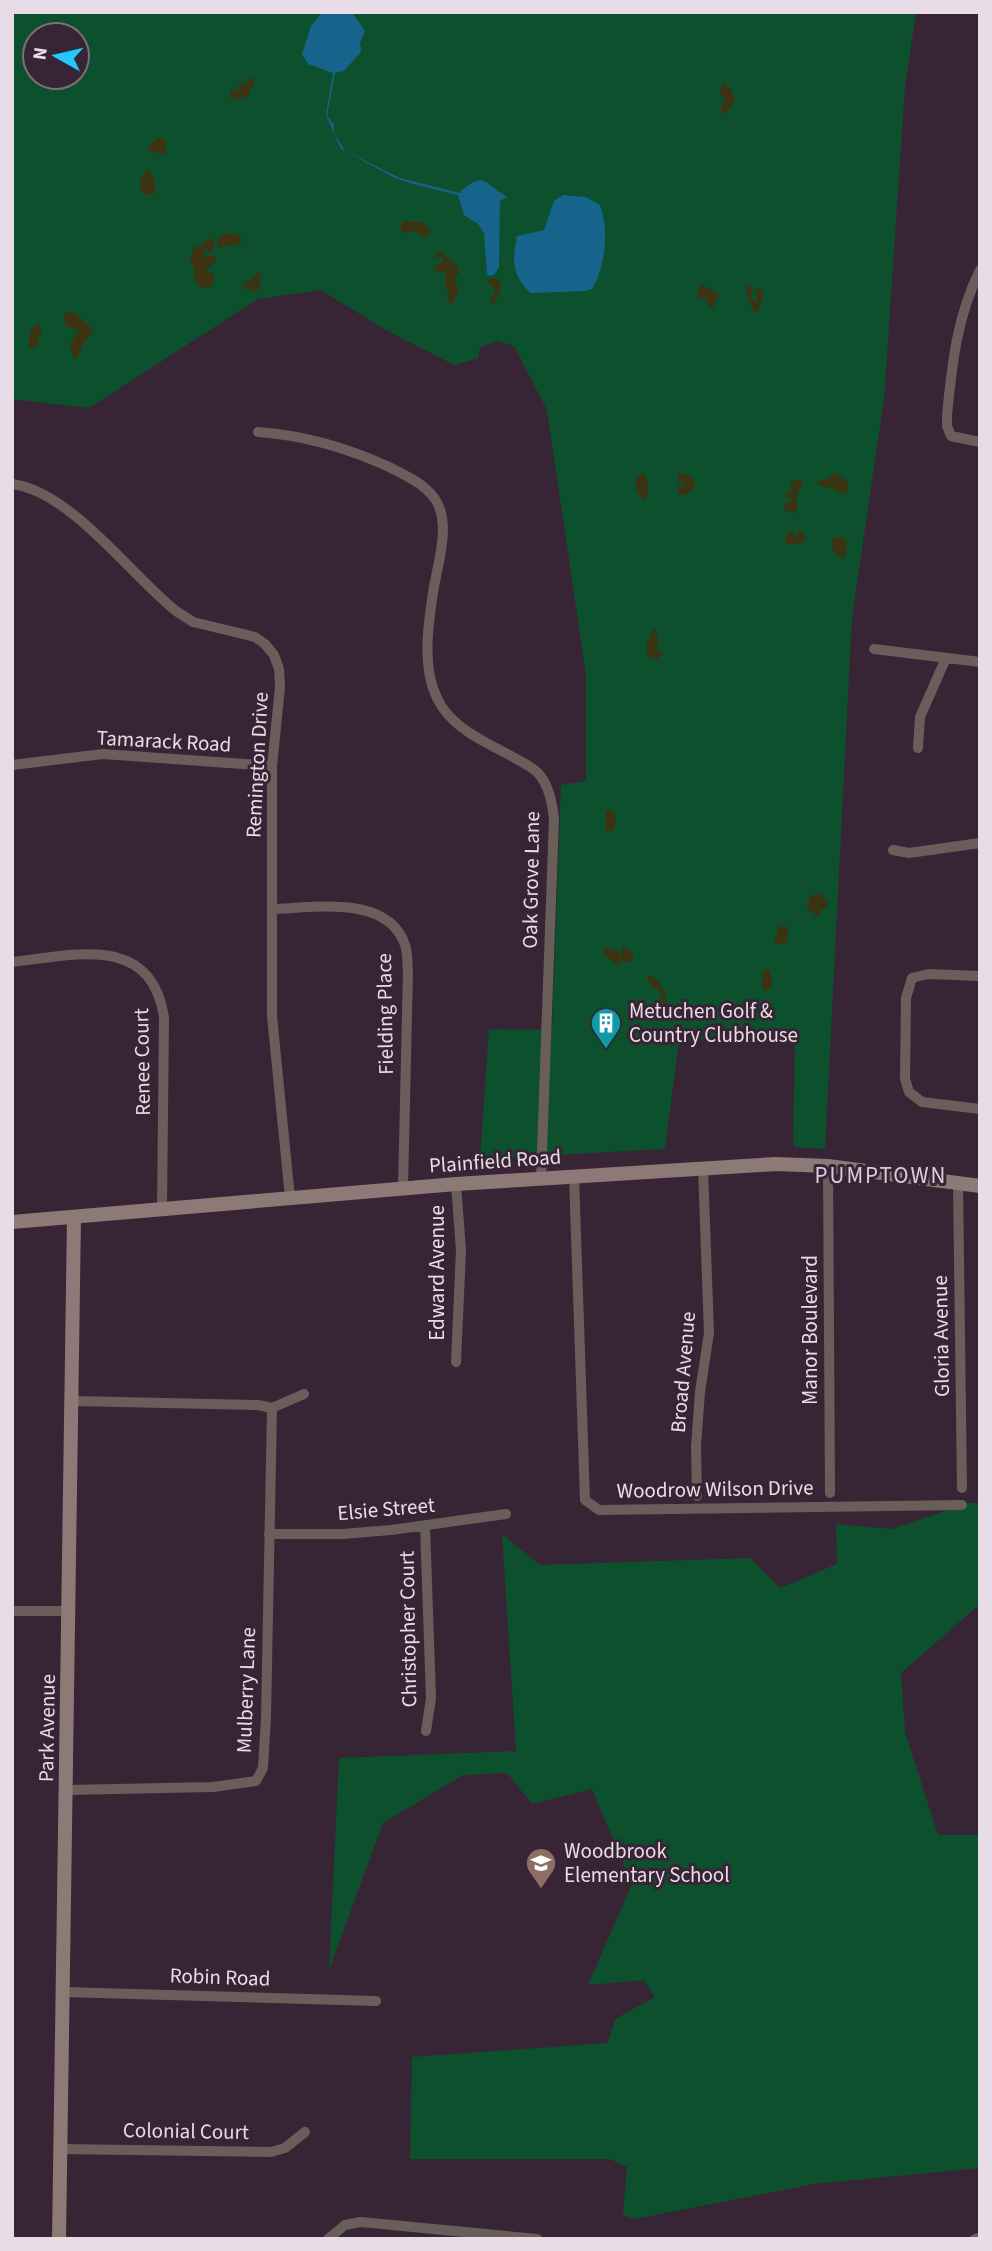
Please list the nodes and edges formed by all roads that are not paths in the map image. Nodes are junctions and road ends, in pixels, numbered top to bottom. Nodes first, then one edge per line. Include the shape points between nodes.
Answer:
1 (980, 270) edge
2 (258, 432) dead end
3 (980, 442) edge
4 (12, 484) edge
5 (874, 649) dead end
6 (946, 658) junction
7 (980, 662) edge
8 (918, 748) dead end
9 (12, 765) edge
10 (272, 766) junction
11 (980, 842) edge
12 (893, 850) dead end
13 (272, 909) junction
14 (12, 962) edge
15 (980, 976) edge
16 (980, 1109) edge
17 (828, 1166) junction
18 (703, 1168) junction
19 (574, 1176) junction
20 (541, 1178) junction
21 (958, 1183) junction
22 (456, 1184) junction
23 (980, 1186) edge
24 (403, 1188) junction
25 (289, 1198) junction
26 (162, 1209) junction
27 (74, 1219) junction
28 (12, 1222) edge
29 (456, 1362) dead end
30 (304, 1394) dead end
31 (72, 1401) junction
32 (272, 1409) junction
33 (962, 1488) dead end
34 (830, 1493) dead end
35 (697, 1496) dead end
36 (962, 1505) dead end
37 (506, 1514) dead end
38 (425, 1526) junction
39 (269, 1534) junction
40 (12, 1611) edge
41 (69, 1611) junction
42 (426, 1731) dead end
43 (67, 1790) junction
44 (63, 1992) junction
45 (376, 2001) dead end
46 (305, 2132) dead end
47 (61, 2149) junction
48 (59, 2239) edge
49 (328, 2239) edge
50 (537, 2239) edge

1 - 3 street via 960,322 947,426 951,436
2 - 20 street, Oak Grove Lane via 282,434 369,458 414,481 435,499 442,527 428,646 436,697 453,721 538,774 551,798 554,818
4 - 10 street, Remington Drive via 37,490 68,510 176,611 265,644 279,669
5 - 6 street
6 - 7 street
6 - 8 street via 919,717
9 - 10 street, Tamarack Road via 103,754
10 - 13 street, Remington Drive
11 - 12 street via 908,853
13 - 24 street, Fielding Place via 365,909 392,925 405,945
13 - 25 street, Remington Drive via 272,1016
14 - 26 street, Renee Court via 103,953 131,963 152,979 164,1017
15 - 16 street via 928,974 912,978 906,998 905,1079 912,1097 922,1102
17 - 18 street, Plainfield Road
17 - 21 street, Plainfield Road
17 - 34 street, Manor Boulevard
18 - 19 street, Plainfield Road
18 - 35 street, Broad Avenue via 709,1332 696,1446
19 - 20 street, Plainfield Road
19 - 36 street, Woodrow Wilson Drive via 585,1500 599,1510
20 - 22 street, Plainfield Road
21 - 23 street, Plainfield Road
21 - 33 street, Gloria Avenue
22 - 24 street, Plainfield Road
22 - 29 street, Edward Avenue via 461,1251
24 - 25 street, Plainfield Road
25 - 26 street, Plainfield Road
26 - 27 street, Plainfield Road
27 - 28 street, Plainfield Road
27 - 31 street, Park Avenue
30 - 32 street
31 - 32 street
31 - 41 street, Park Avenue
32 - 39 street, Mulberry Lane
37 - 38 street, Elsie Street
38 - 39 street, Elsie Street via 343,1534
38 - 42 street, Christopher Court via 431,1698
39 - 43 street, Mulberry Lane via 266,1718 262,1768 256,1781 213,1787
40 - 41 street
41 - 43 street, Park Avenue
43 - 44 street, Park Avenue
44 - 45 street, Robin Road
44 - 47 street, Park Avenue
46 - 47 street, Colonial Court via 285,2148 271,2152
47 - 48 street, Park Avenue
49 - 50 street via 345,2225 361,2222

